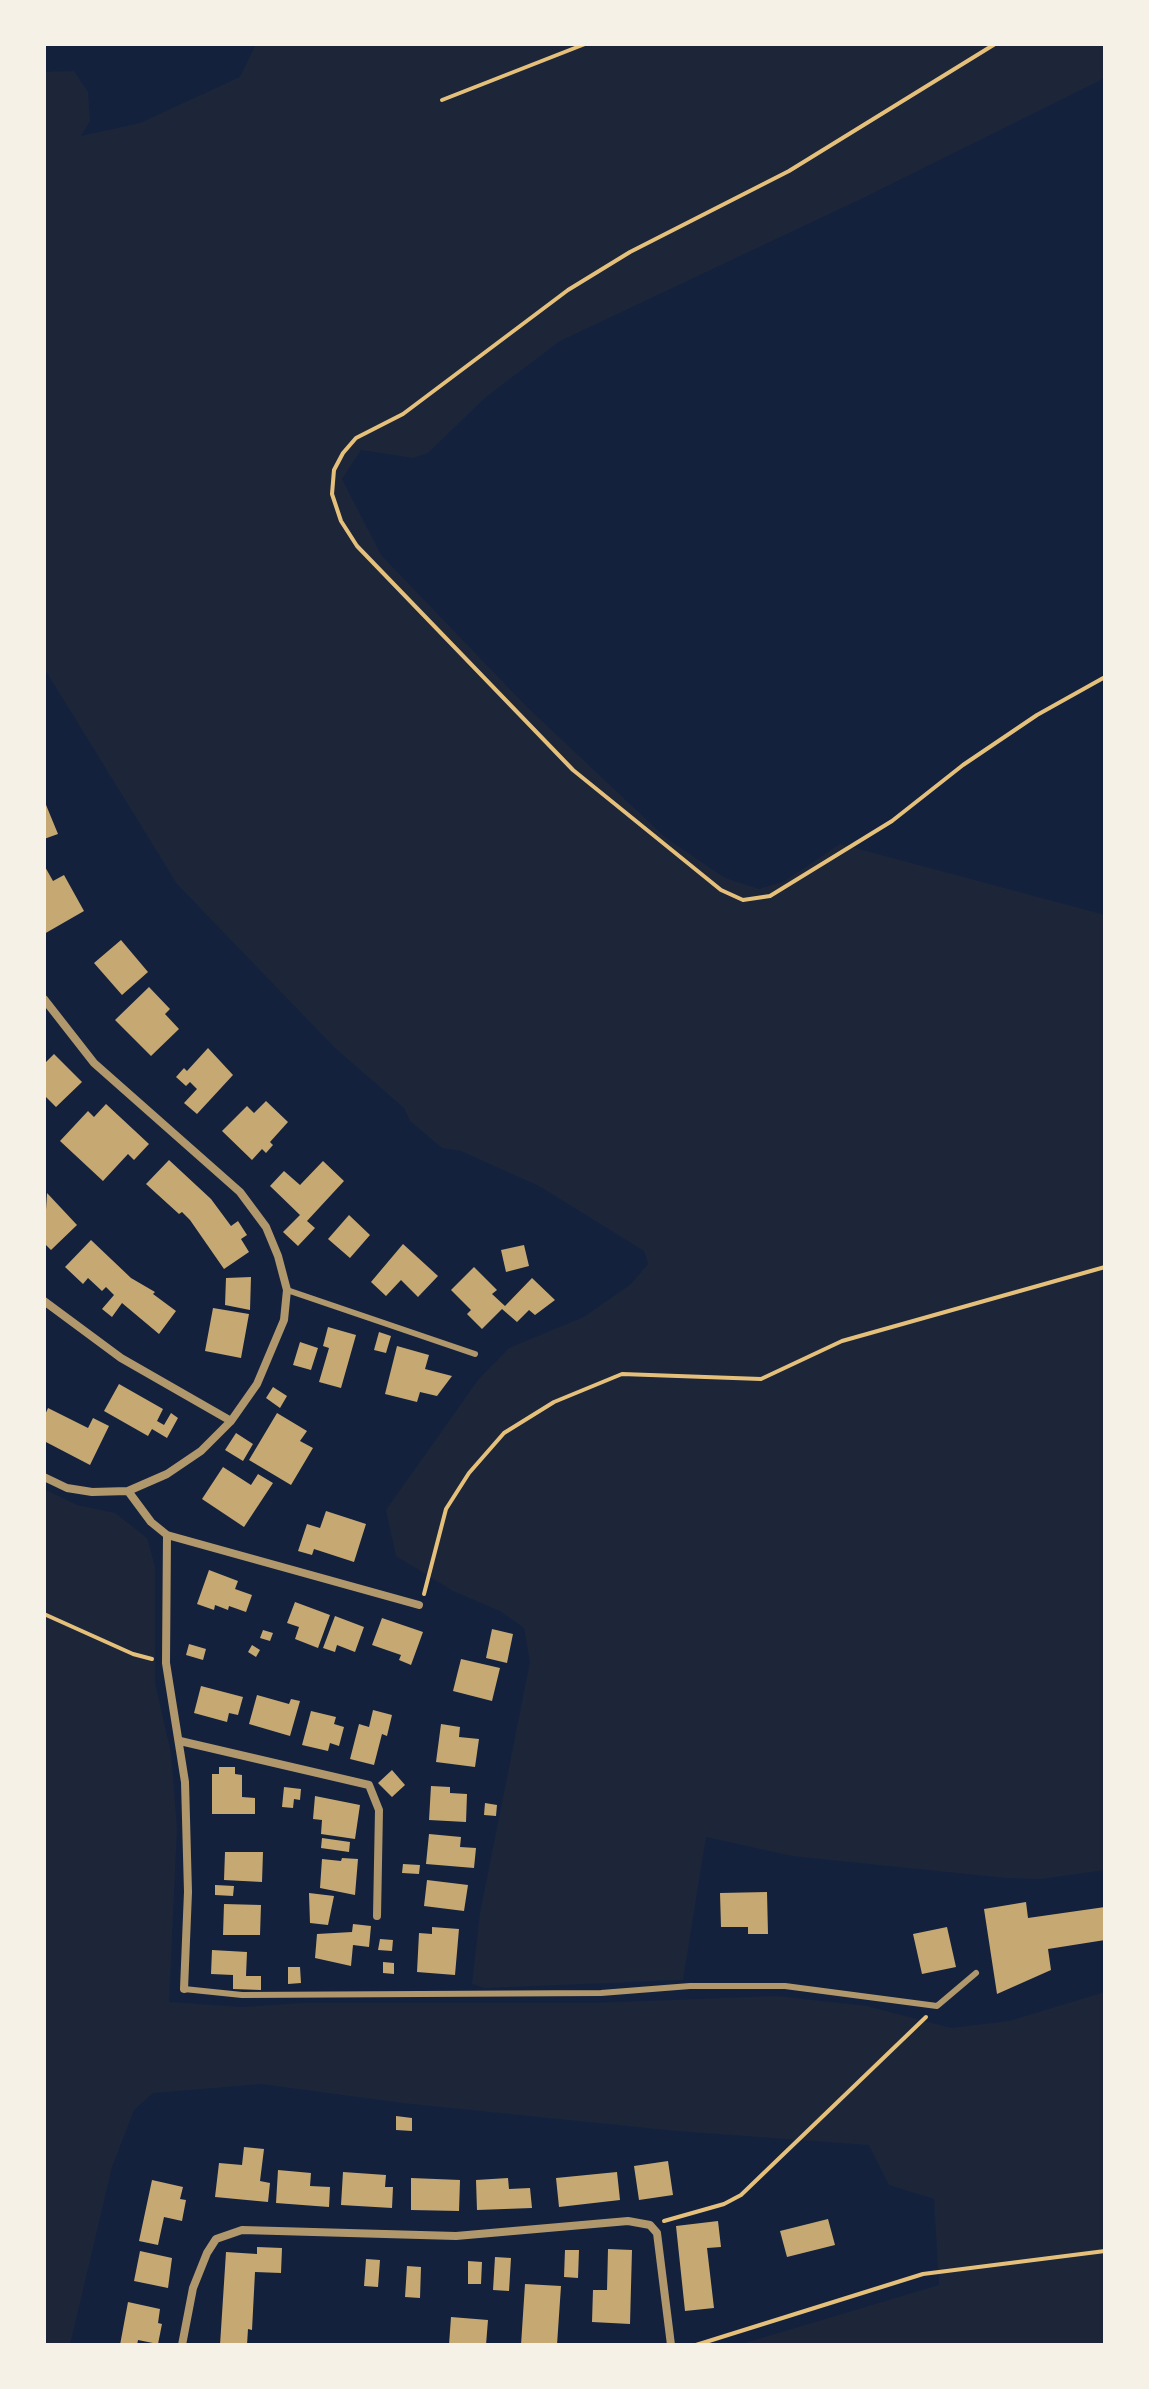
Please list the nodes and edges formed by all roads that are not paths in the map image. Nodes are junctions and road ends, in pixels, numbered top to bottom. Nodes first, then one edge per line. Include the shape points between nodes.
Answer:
1 (44, 999) edge
2 (287, 1290) junction
3 (44, 1301) edge
4 (475, 1354) dead end
5 (231, 1421) junction
6 (44, 1477) edge
7 (128, 1491) junction
8 (167, 1535) junction
9 (419, 1605) road end
10 (180, 1741) junction
11 (377, 1916) dead end
12 (976, 1973) dead end
13 (184, 1989) joint
14 (182, 2345) edge
15 (671, 2345) edge

1 - 2 street via 94,1063 240,1192 266,1227
2 - 4 lane
2 - 5 street via 272,1356
3 - 5 street via 121,1358
5 - 7 street via 201,1451
6 - 7 street via 67,1488
7 - 8 street
8 - 9 street
8 - 10 street via 166,1663
10 - 11 street via 369,1785 379,1810
10 - 13 street via 187,1829
12 - 13 lane via 937,2006 785,1986 258,1995
14 - 15 street via 193,2288 207,2253 216,2239 242,2230 399,2237 537,2232 628,2221 650,2225 657,2233

